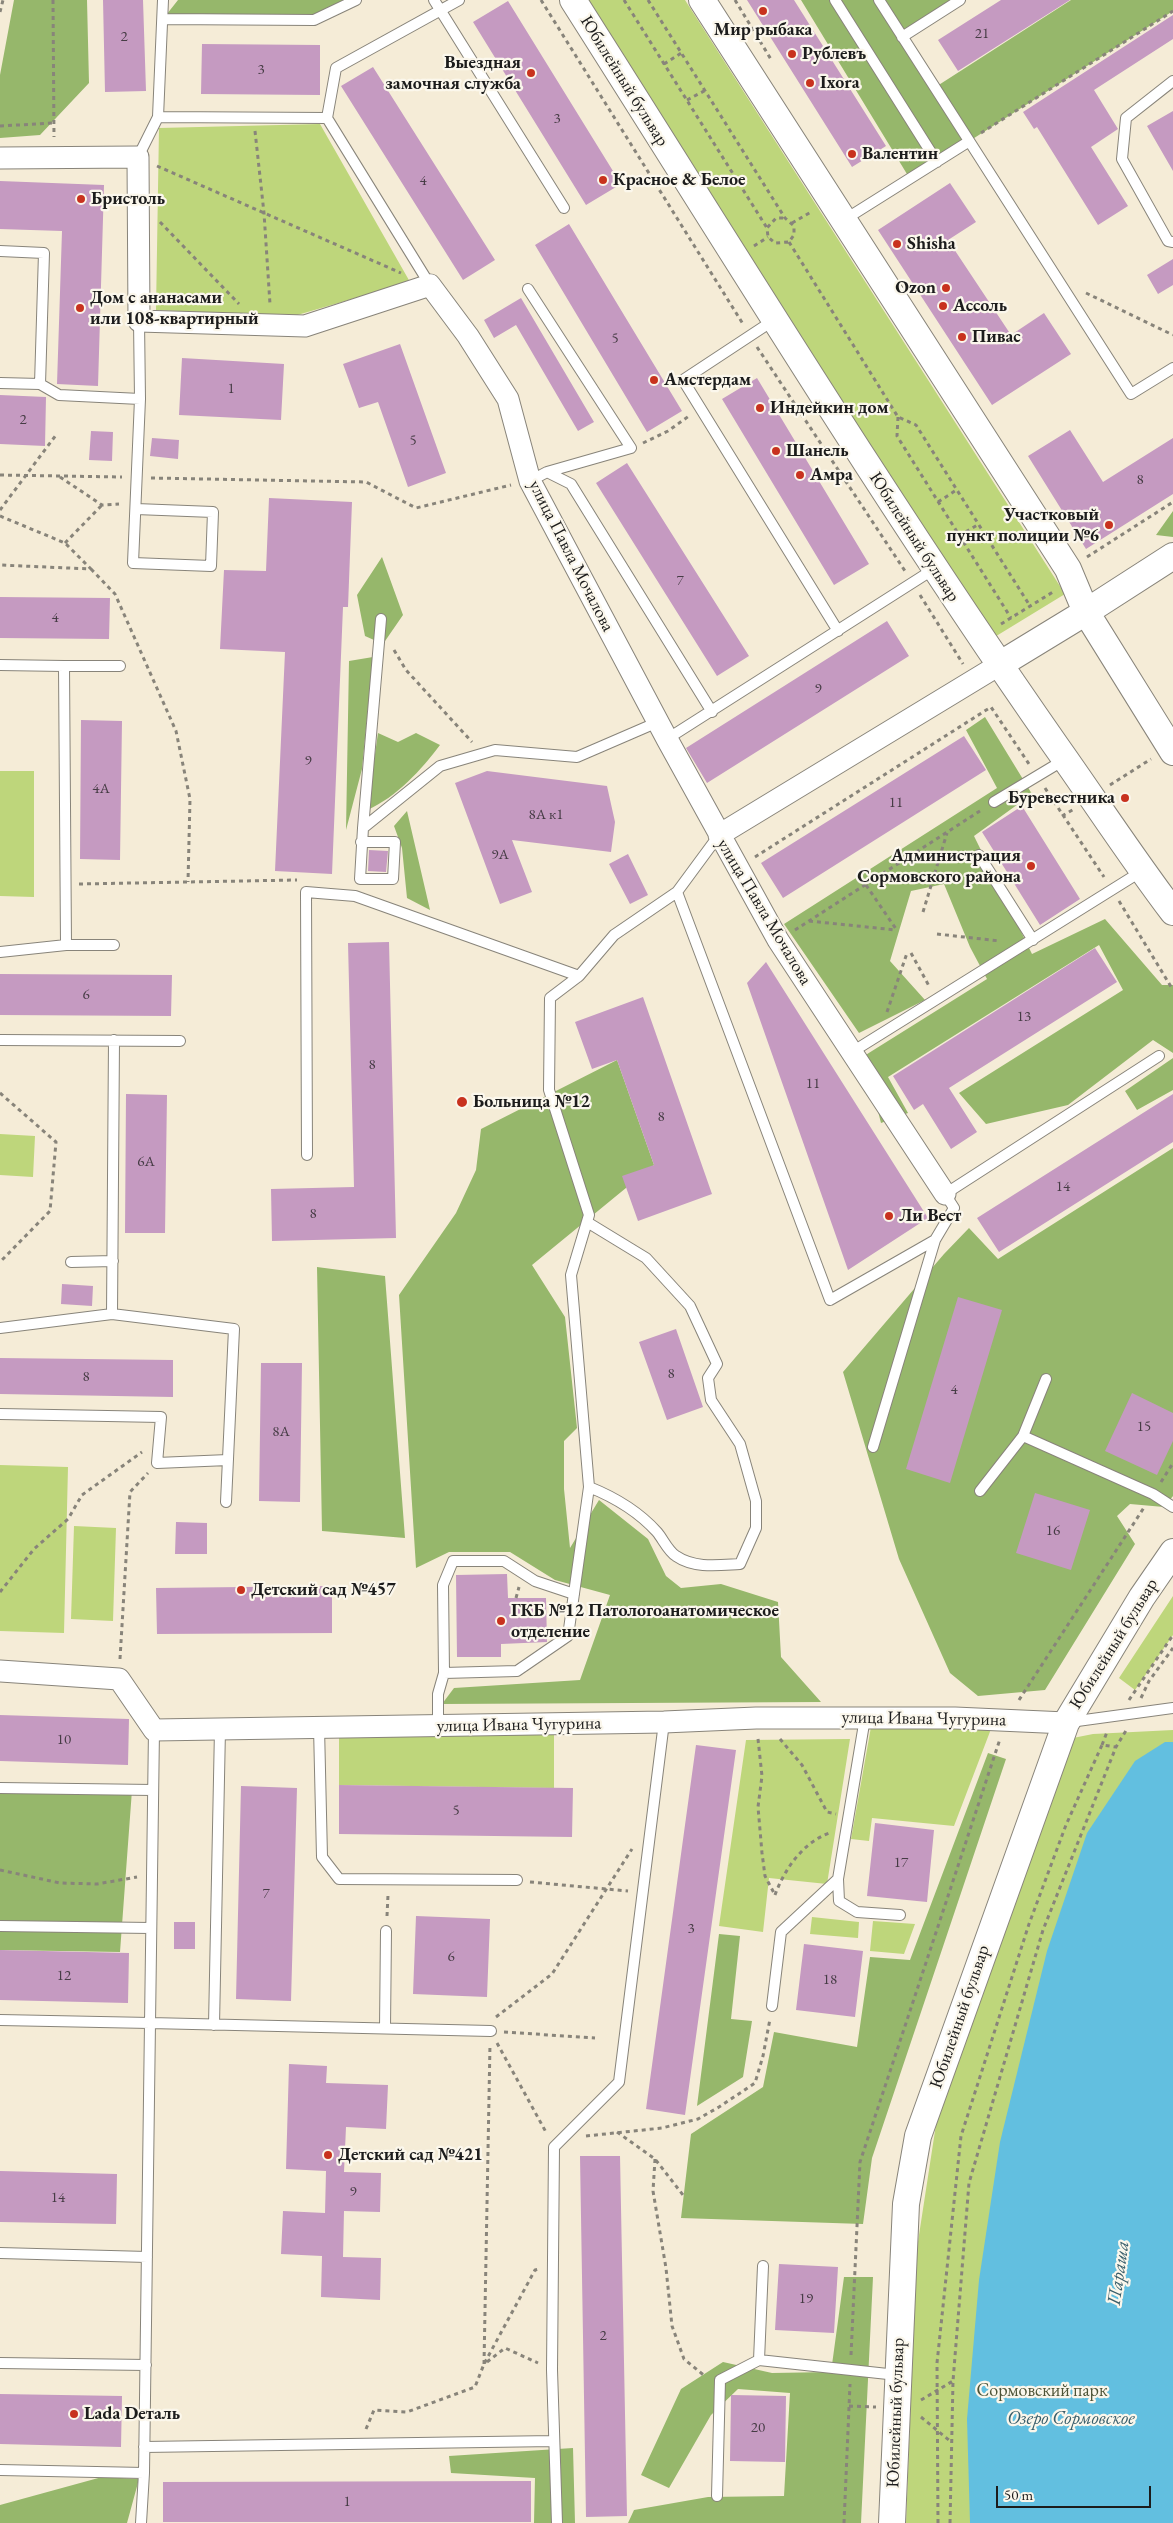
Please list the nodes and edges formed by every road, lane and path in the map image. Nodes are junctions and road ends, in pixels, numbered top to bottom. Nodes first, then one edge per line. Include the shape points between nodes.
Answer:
1 (3, 0) edge
2 (53, 0) edge
3 (163, 0) edge
4 (356, 0) edge
5 (434, 0) edge
6 (459, 0) edge
7 (573, 0) edge
8 (624, 0) edge
9 (648, 0) edge
10 (702, 0) edge
11 (835, 0) edge
12 (879, 0) edge
13 (960, 0) edge
14 (441, 11) junction
15 (1173, 11) edge
16 (0, 12) edge
17 (163, 19) junction
18 (902, 37) junction
19 (683, 52) junction
20 (664, 64) junction
21 (1173, 80) edge
22 (706, 90) junction
23 (687, 100) junction
24 (158, 117) junction
25 (326, 118) junction
26 (54, 124) junction
27 (0, 126) edge
28 (255, 126) dead end
29 (968, 142) junction
30 (138, 157) junction
31 (0, 158) edge
32 (54, 158) junction
33 (937, 162) junction
34 (138, 200) junction
35 (564, 208) dead end
36 (264, 213) junction
37 (785, 218) junction
38 (843, 220) junction
39 (767, 228) junction
40 (789, 242) junction
41 (1173, 242) edge
42 (0, 251) edge
43 (1056, 279) junction
44 (430, 285) junction
45 (528, 288) dead end
46 (270, 306) dead end
47 (242, 307) dead end
48 (776, 319) junction
49 (139, 321) junction
50 (1173, 335) edge
51 (1173, 368) edge
52 (0, 383) edge
53 (40, 384) junction
54 (140, 398) junction
55 (701, 408) junction
56 (898, 417) junction
57 (56, 435) dead end
58 (631, 448) junction
59 (0, 475) edge
60 (26, 475) junction
61 (58, 476) junction
62 (538, 476) junction
63 (137, 478) junction
64 (958, 489) junction
65 (938, 502) junction
66 (1173, 502) edge
67 (102, 504) junction
68 (118, 504) dead end
69 (136, 509) junction
70 (0, 510) edge
71 (0, 516) edge
72 (979, 524) junction
73 (959, 536) junction
74 (65, 543) junction
75 (1173, 556) edge
76 (1086, 558) dead end
77 (0, 565) edge
78 (934, 569) junction
79 (91, 570) junction
80 (1058, 590) dead end
81 (1030, 606) junction
82 (1086, 612) junction
83 (1011, 618) junction
84 (380, 622) joint
85 (995, 628) dead end
86 (838, 631) junction
87 (0, 665) edge
88 (998, 665) junction
89 (64, 666) junction
90 (120, 666) dead end
91 (973, 680) junction
92 (1014, 686) junction
93 (712, 712) junction
94 (662, 731) junction
95 (483, 754) junction
96 (1164, 754) edge
97 (1065, 759) junction
98 (1037, 777) junction
99 (1113, 784) dead end
100 (994, 802) joint
101 (1072, 810) dead end
102 (1062, 816) junction
103 (363, 828) junction
104 (947, 833) junction
105 (719, 835) junction
106 (361, 842) junction
107 (979, 856) dead end
108 (738, 868) junction
109 (1142, 871) junction
110 (303, 880) dead end
111 (188, 882) junction
112 (66, 884) junction
113 (866, 884) junction
114 (1173, 886) edge
115 (1113, 890) junction
116 (677, 892) junction
117 (923, 912) dead end
118 (1173, 912) edge
119 (808, 921) junction
120 (936, 934) dead end
121 (778, 940) junction
122 (1029, 942) junction
123 (66, 945) junction
124 (114, 945) dead end
125 (0, 952) edge
126 (907, 953) dead end
127 (912, 954) dead end
128 (579, 976) junction
129 (1173, 990) edge
130 (936, 1000) junction
131 (878, 1036) junction
132 (0, 1040) edge
133 (114, 1040) junction
134 (180, 1041) dead end
135 (852, 1052) junction
136 (1159, 1056) dead end
137 (0, 1093) edge
138 (307, 1155) dead end
139 (945, 1194) junction
140 (587, 1222) junction
141 (935, 1240) junction
142 (113, 1261) junction
143 (0, 1262) edge
144 (71, 1262) dead end
145 (112, 1314) junction
146 (0, 1328) edge
147 (1046, 1379) dead end
148 (0, 1414) edge
149 (1023, 1436) junction
150 (159, 1441) junction
151 (873, 1447) dead end
152 (228, 1460) junction
153 (157, 1463) junction
154 (589, 1487) junction
155 (980, 1491) dead end
156 (226, 1502) dead end
157 (1173, 1508) edge
158 (1173, 1552) edge
159 (0, 1592) edge
160 (574, 1594) junction
161 (1173, 1635) edge
162 (1173, 1648) edge
163 (0, 1671) edge
164 (444, 1673) junction
165 (119, 1679) junction
166 (1173, 1708) edge
167 (1134, 1713) junction
168 (1119, 1715) junction
169 (756, 1718) junction
170 (865, 1718) junction
171 (664, 1722) junction
172 (1066, 1722) junction
173 (438, 1726) junction
174 (319, 1727) junction
175 (220, 1729) junction
176 (154, 1730) junction
177 (1102, 1745) junction
178 (1116, 1747) junction
179 (0, 1788) edge
180 (153, 1790) junction
181 (652, 1818) junction
182 (848, 1822) junction
183 (0, 1870) edge
184 (152, 1872) junction
185 (389, 1879) junction
186 (838, 1879) junction
187 (517, 1880) dead end
188 (529, 1882) dead end
189 (606, 1890) junction
190 (643, 1892) junction
191 (900, 1915) dead end
192 (0, 1926) edge
193 (151, 1928) junction
194 (386, 1931) joint
195 (772, 2006) joint
196 (0, 2020) edge
197 (150, 2023) junction
198 (214, 2025) junction
199 (385, 2028) junction
200 (491, 2031) junction
201 (595, 2038) dead end
202 (617, 2132) junction
203 (580, 2137) dead end
204 (554, 2147) junction
205 (655, 2159) junction
206 (684, 2195) dead end
207 (0, 2253) edge
208 (147, 2257) junction
209 (763, 2266) dead end
210 (535, 2270) dead end
211 (759, 2360) junction
212 (0, 2363) edge
213 (484, 2364) junction
214 (146, 2365) junction
215 (552, 2370) junction
216 (897, 2375) junction
217 (953, 2381) junction
218 (720, 2388) junction
219 (938, 2389) junction
220 (917, 2402) dead end
221 (554, 2441) junction
222 (365, 2442) junction
223 (144, 2447) junction
224 (0, 2470) edge
225 (144, 2473) junction
226 (717, 2496) dead end
227 (141, 2523) edge
228 (556, 2523) edge
229 (892, 2523) edge
230 (938, 2523) edge
231 (950, 2523) edge

1 - 16 path
2 - 26 path
3 - 17 lane
4 - 17 lane via 314,20
5 - 14 lane
6 - 14 lane
7 - 48 street, Юбилейный бульвар
8 - 20 path
9 - 19 path
10 - 38 street
11 - 33 lane
12 - 18 lane
13 - 18 lane
14 - 25 lane via 336,68
14 - 35 lane
15 - 29 path
17 - 24 lane
18 - 29 lane
19 - 20 path
19 - 22 path
20 - 23 path
21 - 41 lane via 1126,118 1122,159 1168,241
22 - 23 path
22 - 37 path
23 - 39 path
24 - 25 lane
24 - 30 lane
25 - 44 lane
26 - 27 path
26 - 32 path
28 - 36 path
29 - 33 lane
29 - 43 lane
30 - 32 street
30 - 34 street
30 - 36 path
31 - 32 street
33 - 38 lane
34 - 47 path
34 - 49 street
36 - 44 path
36 - 46 path
37 - 39 path via 776,218
37 - 40 path via 795,231
38 - 82 street via 1068,569
39 - 40 path via 768,237 775,244
40 - 56 path
42 - 53 lane via 44,253
43 - 50 path
43 - 51 lane via 1130,394
44 - 49 street via 305,326
44 - 62 street, улица Павла Мочалова via 468,336 508,399
45 - 58 lane
48 - 55 lane via 683,380
48 - 78 street, Юбилейный бульвар
49 - 54 lane
52 - 53 lane
53 - 54 lane via 59,396
54 - 63 lane
55 - 58 path via 668,431
55 - 86 lane
56 - 64 path via 916,425
56 - 65 path via 897,436
57 - 60 path
58 - 62 lane
59 - 60 path
60 - 61 path
60 - 70 path
61 - 63 path
61 - 67 path
62 - 63 path via 416,508 366,482
62 - 93 lane via 571,484
62 - 94 street, улица Павла Мочалова
63 - 69 lane
64 - 65 path
64 - 72 path
65 - 73 path
66 - 76 path
67 - 68 path
67 - 74 path
69 - 69 lane via 134,563 211,566 213,512
71 - 74 path
72 - 73 path
72 - 81 path
73 - 83 path
74 - 79 path
75 - 82 street
77 - 79 path
78 - 86 lane
78 - 88 street, Юбилейный бульвар
79 - 111 path via 115,594 176,731 190,799
80 - 81 path
81 - 83 path
82 - 88 street
82 - 96 street
83 - 85 path
84 - 95 path via 406,670
84 - 103 lane
86 - 93 lane
87 - 89 lane
88 - 91 street
88 - 92 street, Юбилейный бульвар
89 - 90 lane
89 - 112 lane
91 - 92 street
91 - 105 street
92 - 97 street, Юбилейный бульвар
93 - 94 lane
94 - 95 lane via 577,757 496,750
94 - 105 street, улица Павла Мочалова
95 - 103 lane via 440,766
96 - 99 path
97 - 98 lane
97 - 109 street, Юбилейный бульвар
98 - 100 lane
98 - 102 path
98 - 108 path via 991,707
100 - 104 path
101 - 102 path
102 - 115 path
103 - 106 lane
104 - 113 path
104 - 117 path
105 - 108 street, улица Павла Мочалова
105 - 116 lane
106 - 106 lane via 395,842 393,879 360,879
107 - 122 lane
108 - 121 street, улица Павла Мочалова
109 - 114 street
109 - 115 lane
109 - 118 street, Юбилейный бульвар
110 - 111 path
111 - 112 path
112 - 123 lane
113 - 119 path
113 - 119 path via 896,930
115 - 122 lane
115 - 129 path
116 - 128 lane via 614,935
116 - 141 lane via 830,1300
119 - 121 path
120 - 122 path
121 - 135 street, улица Павла Мочалова
122 - 130 lane
123 - 124 lane
123 - 125 lane
126 - 131 path
127 - 130 path
128 - 138 lane via 355,896 306,892
128 - 140 lane via 550,998 549,1090 589,1215
130 - 131 lane
131 - 135 lane
132 - 133 lane
133 - 134 lane
133 - 142 lane
135 - 139 street, улица Павла Мочалова
136 - 139 lane
137 - 143 path via 56,1142 50,1211
139 - 141 lane via 954,1208
140 - 154 lane via 571,1275
140 - 154 lane via 646,1258 690,1306 717,1364 708,1378 711,1400 740,1444 756,1501 756,1528 740,1564 705,1566 676,1556 656,1531 631,1510
141 - 151 lane
142 - 144 lane
142 - 145 lane
145 - 146 lane
145 - 152 lane via 234,1329
147 - 149 lane
148 - 150 lane via 161,1417
149 - 155 lane
149 - 157 lane via 1153,1494
150 - 153 lane
150 - 159 path via 82,1494 68,1519 34,1549
152 - 153 lane
152 - 156 lane
153 - 165 path via 130,1492
154 - 160 lane
158 - 172 street, Юбилейный бульвар
160 - 164 lane via 568,1636 516,1671
160 - 164 lane via 535,1581 504,1561 453,1561 443,1585
161 - 168 path
162 - 167 path via 1149,1681
163 - 165 street
164 - 173 lane via 438,1694
165 - 176 street
166 - 167 lane
167 - 168 lane
167 - 178 path
168 - 172 lane
168 - 177 path via 1108,1728
169 - 170 street, улица Ивана Чугурина
169 - 171 street, улица Ивана Чугурина
169 - 182 path via 784,1743 802,1765 827,1812
169 - 182 path via 762,1776 758,1807 762,1853 765,1876 775,1895 790,1864 820,1836
170 - 172 street, улица Ивана Чугурина
170 - 182 lane
171 - 173 street, улица Ивана Чугурина
171 - 181 lane
172 - 216 street, Юбилейный бульвар via 918,2136 906,2204
173 - 174 street, улица Ивана Чугурина
174 - 175 street, улица Ивана Чугурина
174 - 185 lane via 322,1857 339,1879
175 - 176 street, улица Ивана Чугурина
175 - 198 lane
176 - 180 lane
177 - 178 path
177 - 219 path via 1066,1826 1029,1924 961,2136 937,2363
178 - 217 path via 1043,1930 969,2183
179 - 180 lane
180 - 184 lane
181 - 189 path
181 - 190 lane
182 - 186 lane
183 - 184 path via 60,1883 97,1884
184 - 193 lane
185 - 187 lane
185 - 194 path
186 - 191 lane via 839,1901 858,1912
186 - 195 lane via 781,1932
188 - 189 path
189 - 190 path
189 - 200 path via 552,1974 496,2017
190 - 204 lane via 619,2082
192 - 193 lane
193 - 197 lane
194 - 199 lane
195 - 202 path via 755,2083 698,2119 662,2128
196 - 197 lane
197 - 198 lane
197 - 208 lane
198 - 199 lane
199 - 200 lane
200 - 201 path
200 - 204 path
200 - 213 path
202 - 203 path
202 - 205 path
204 - 215 lane
205 - 206 path
205 - 218 path via 653,2191 672,2326 684,2359
207 - 208 lane
208 - 214 lane
209 - 211 lane
210 - 213 path
211 - 216 lane
211 - 218 lane via 720,2380
212 - 214 lane
213 - 215 path via 504,2348
213 - 222 path via 475,2387 407,2412 374,2410 366,2426
214 - 223 lane
215 - 221 lane
216 - 229 street, Юбилейный бульвар
217 - 219 path
217 - 231 path
218 - 226 lane
219 - 220 path
219 - 230 path
221 - 222 lane
221 - 228 lane
222 - 223 lane
223 - 225 lane
224 - 225 lane
225 - 227 lane

